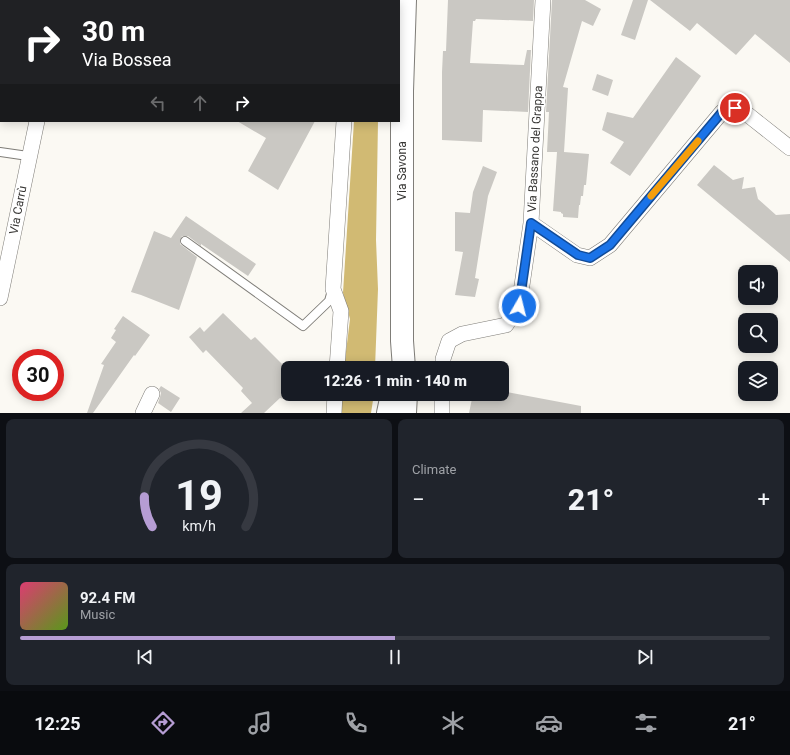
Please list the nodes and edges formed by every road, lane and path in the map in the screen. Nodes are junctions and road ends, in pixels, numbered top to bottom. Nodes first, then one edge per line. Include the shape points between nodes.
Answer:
1 (405, 0) edge
2 (543, 0) edge
3 (36, 122) edge
4 (344, 122) edge
5 (790, 148) edge
6 (0, 152) edge
7 (28, 156) junction
8 (531, 223) junction
9 (184, 241) dead end
10 (332, 289) junction
11 (0, 298) edge
12 (402, 341) junction
13 (337, 361) edge
14 (398, 361) edge
15 (403, 361) edge
16 (443, 361) edge
17 (152, 394) dead end
18 (335, 401) edge
19 (391, 401) edge
20 (406, 401) edge
21 (442, 401) edge
22 (143, 413) edge
23 (334, 413) edge
24 (388, 413) edge
25 (405, 413) edge
26 (442, 413) edge

1 - 12 main road, Via Savona via 402,91
2 - 8 street, Via Bassano del Grappa
3 - 7 street, Via Carrù
4 - 10 street
5 - 8 street via 748,114 735,108 722,112 610,245 590,258 578,255
6 - 7 lane
7 - 11 street, Via Carrù
8 - 16 street, Via Bassano del Grappa via 519,306 506,325 462,334 449,341
9 - 10 lane via 303,326 329,301
10 - 13 street via 341,311
12 - 14 main road, Via Savona
12 - 15 main road, Via Savona
17 - 22 street
18 - 23 street
19 - 24 main road
20 - 25 main road
21 - 26 street

